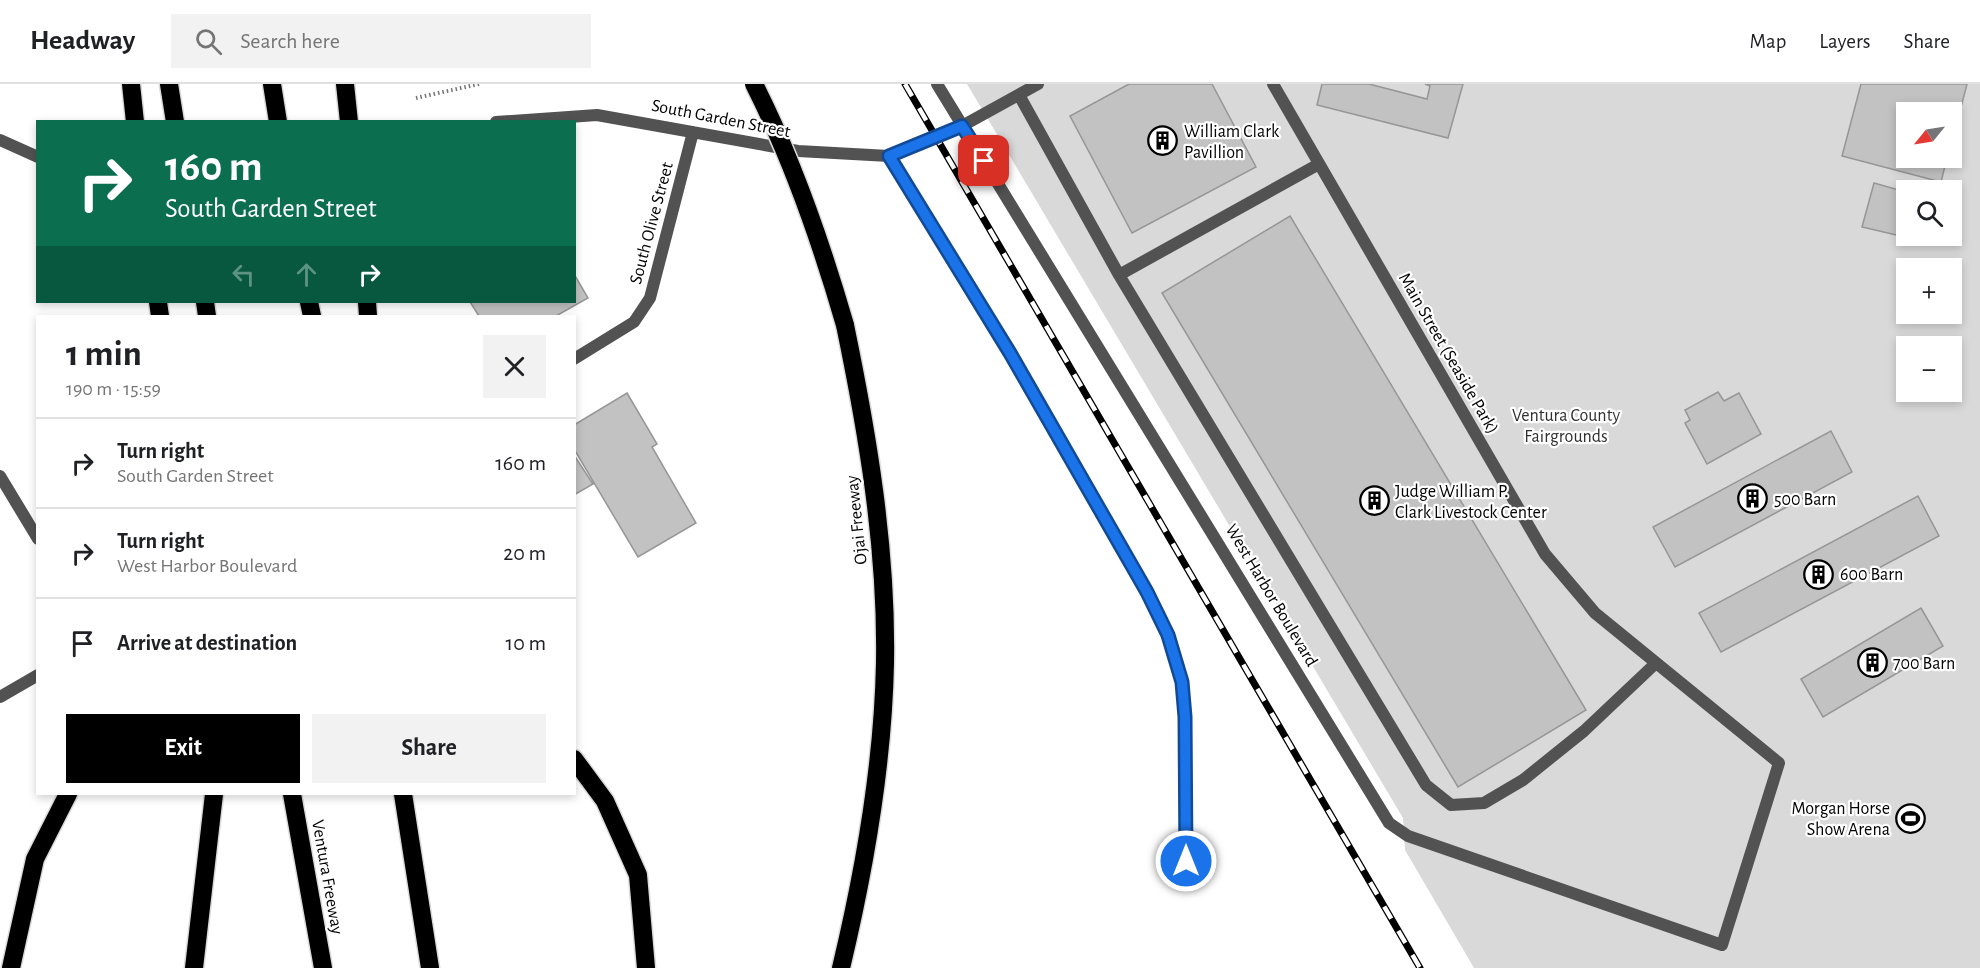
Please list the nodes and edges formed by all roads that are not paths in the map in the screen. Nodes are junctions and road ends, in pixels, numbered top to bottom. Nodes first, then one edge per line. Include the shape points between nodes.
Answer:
1 (130, 84) edge
2 (169, 84) edge
3 (272, 84) edge
4 (345, 84) edge
5 (754, 84) edge
6 (937, 84) edge
7 (1038, 84) edge
8 (1273, 84) edge
9 (1019, 95) junction
10 (135, 120) edge
11 (175, 120) edge
12 (278, 120) edge
13 (349, 120) edge
14 (525, 120) edge
15 (962, 126) junction
16 (693, 132) junction
17 (0, 140) edge
18 (36, 156) edge
19 (889, 156) junction
20 (1319, 164) junction
21 (1119, 276) junction
22 (576, 357) edge
23 (0, 476) edge
24 (36, 536) edge
25 (1656, 663) junction
26 (36, 676) edge
27 (0, 697) edge
28 (576, 762) edge
29 (1779, 763) joint
30 (67, 795) edge
31 (214, 795) edge
32 (292, 795) edge
33 (403, 795) edge
34 (1186, 885) dead end
35 (10, 968) edge
36 (194, 968) edge
37 (323, 968) edge
38 (430, 968) edge
39 (646, 968) edge
40 (841, 968) edge

1 - 10 highway
2 - 11 highway
3 - 12 highway
4 - 13 highway
5 - 40 highway, Ojai Freeway, bridge via 808,209 845,325 873,471 880,536 885,662 881,738 857,904
6 - 15 street, West Harbor Boulevard
7 - 9 street, South Garden Street
8 - 20 street, Main Street (Seaside Park)
9 - 15 street, South Garden Street
9 - 21 street
14 - 16 street, South Garden Street via 597,115
15 - 19 street, South Garden Street
15 - 29 street, West Harbor Boulevard via 1389,823 1408,836 1722,945
16 - 19 street, South Garden Street via 798,151
16 - 22 street, South Olive Street via 650,298 634,322
17 - 18 street
19 - 34 street via 1010,353 1168,635 1182,682 1185,717
20 - 21 street
20 - 25 street, Main Street (Seaside Park) via 1545,554 1595,613
21 - 25 street via 1426,785 1451,805 1484,803 1522,780 1584,731
23 - 24 street
25 - 29 street, Main Street (Seaside Park)
26 - 27 street
28 - 39 highway via 605,801 638,875
30 - 35 highway via 35,859
31 - 36 highway
32 - 37 highway, Ventura Freeway
33 - 38 highway

